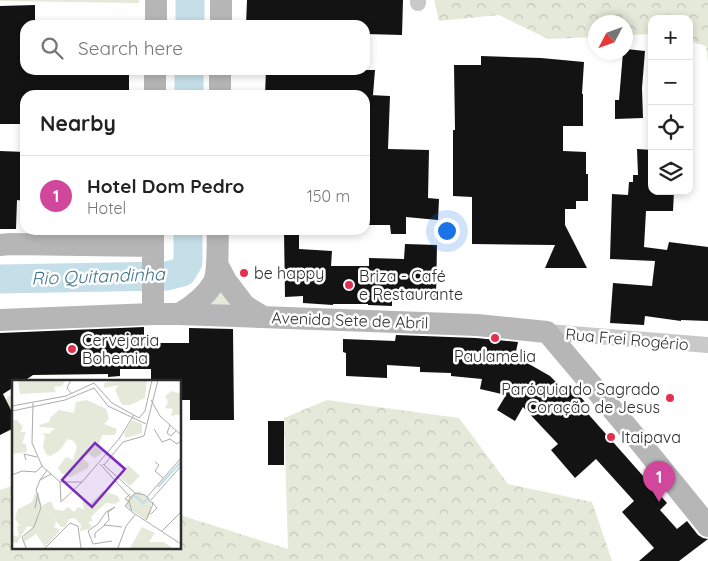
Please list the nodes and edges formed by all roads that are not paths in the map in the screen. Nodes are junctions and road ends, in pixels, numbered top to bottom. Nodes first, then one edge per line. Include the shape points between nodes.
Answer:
1 (156, 0) edge
2 (221, 0) edge
3 (156, 20) edge
4 (221, 20) edge
5 (155, 75) edge
6 (220, 75) edge
7 (155, 90) edge
8 (220, 90) edge
9 (218, 235) edge
10 (153, 243) edge
11 (0, 245) edge
12 (217, 264) junction
13 (154, 305) junction
14 (180, 314) junction
15 (263, 317) junction
16 (0, 320) edge
17 (546, 332) junction
18 (708, 345) edge
19 (708, 526) edge

1 - 3 main road
2 - 4 main road
5 - 7 main road
6 - 8 main road
9 - 12 main road
10 - 11 main road
10 - 13 main road
12 - 14 main road via 215,280 207,292
12 - 15 main road via 245,306
13 - 14 main road, Avenida Sete de Abril
13 - 16 main road, Avenida Sete de Abril
14 - 15 main road, Avenida Sete de Abril
15 - 17 main road, Avenida Sete de Abril via 477,325
17 - 18 street, Rua Frei Rogério
17 - 19 main road

